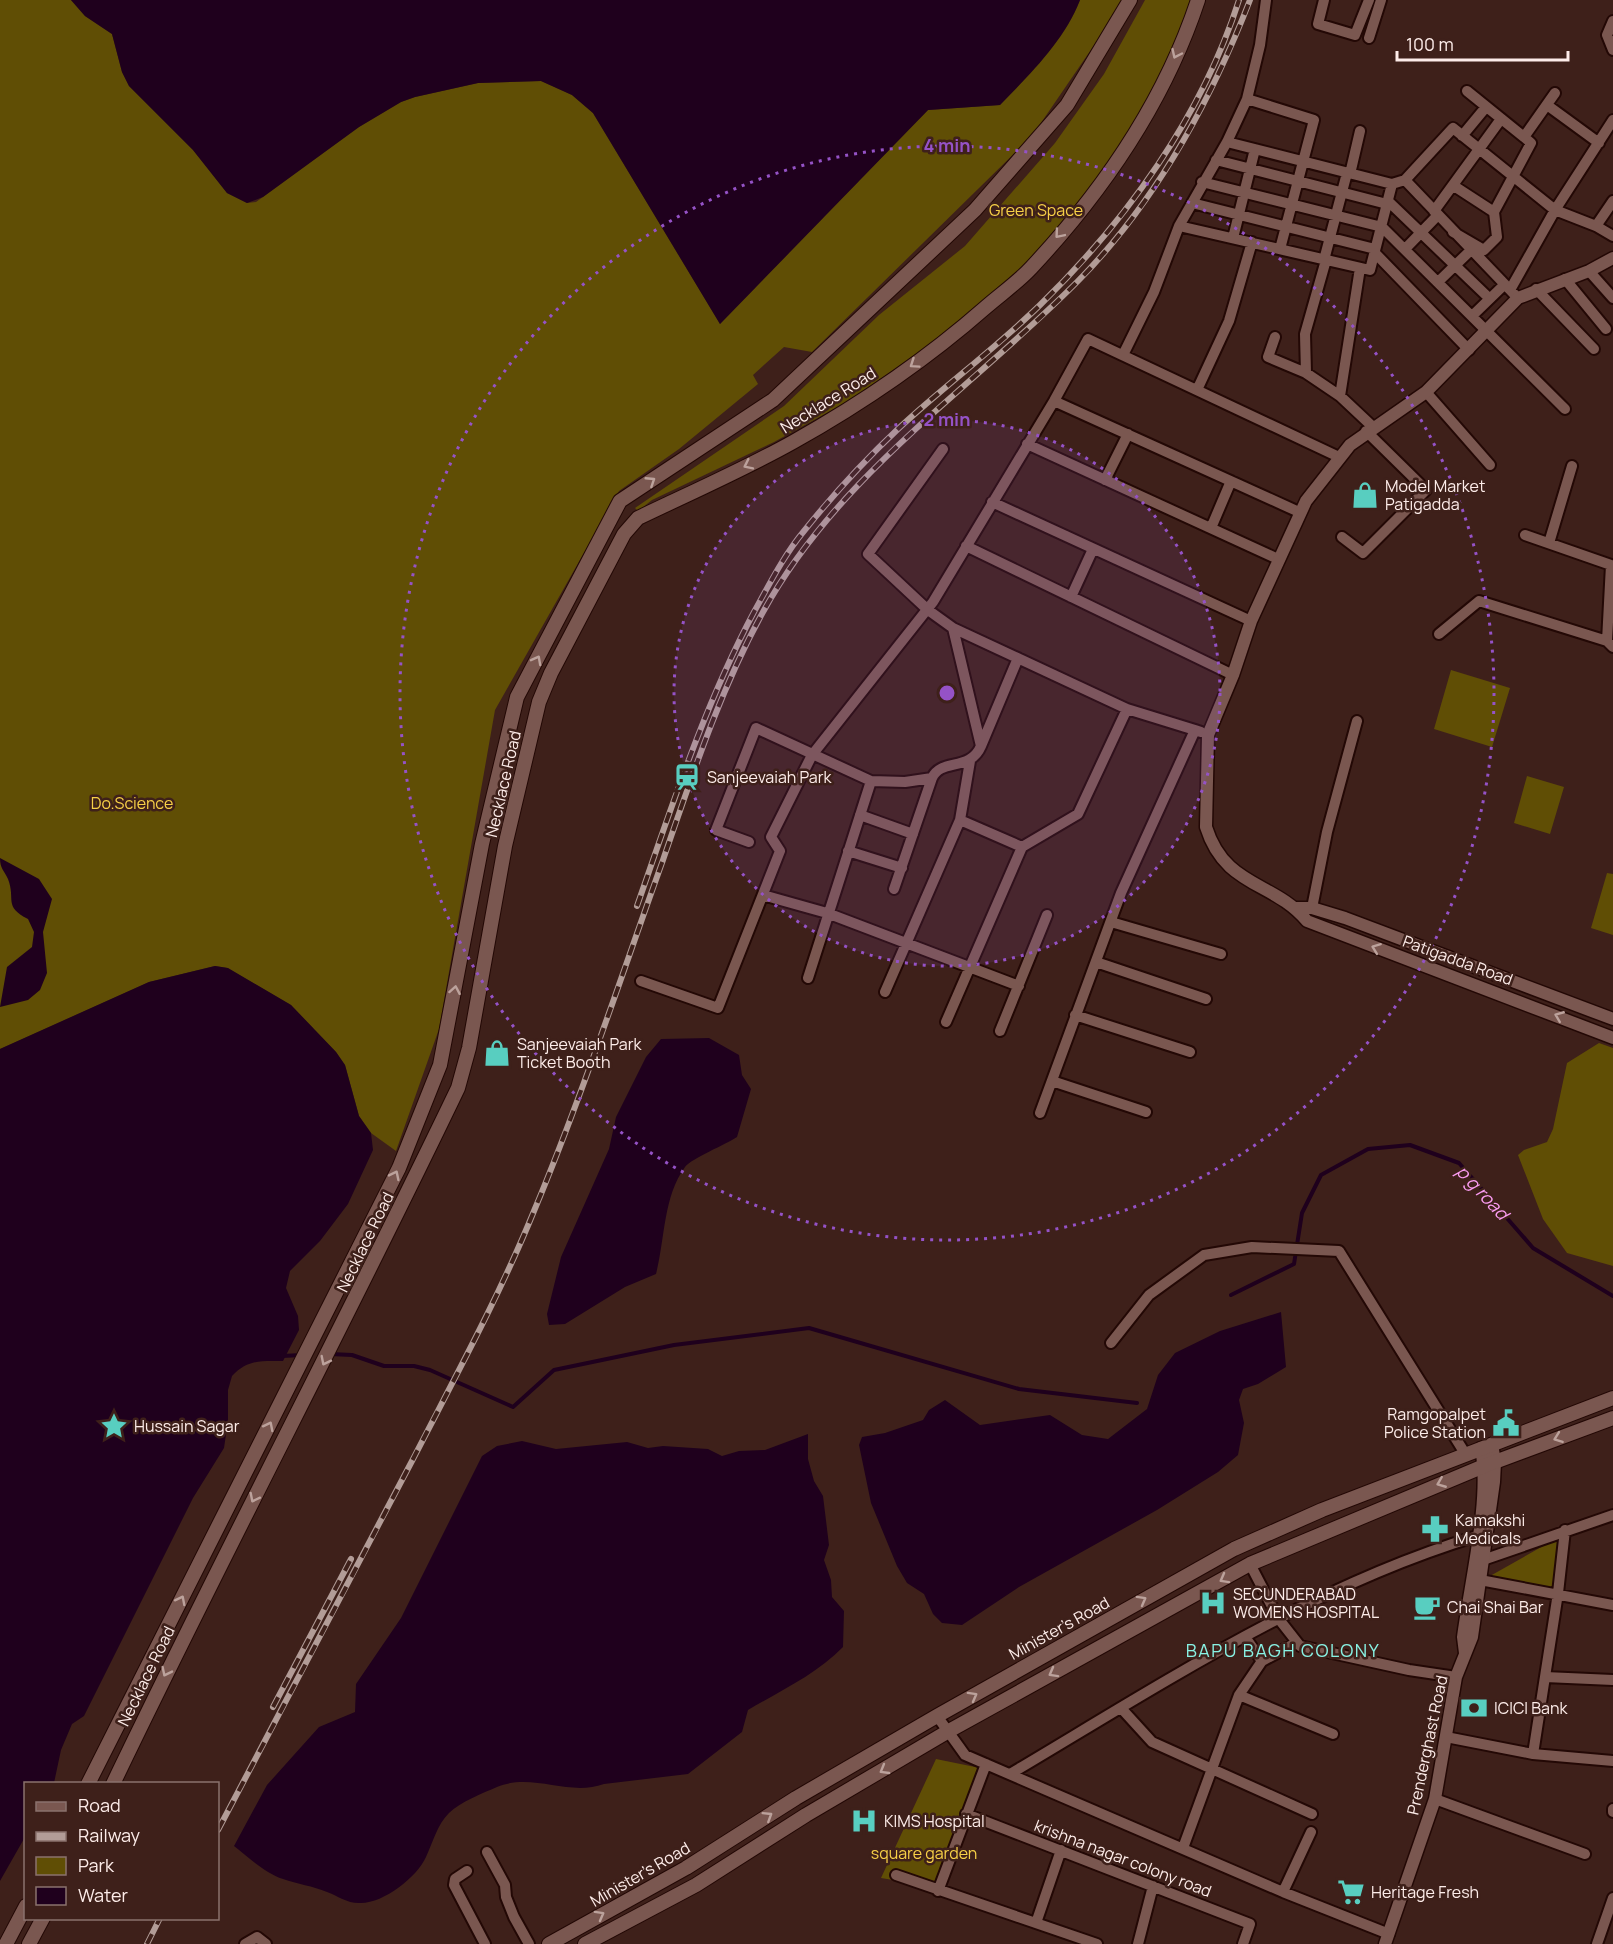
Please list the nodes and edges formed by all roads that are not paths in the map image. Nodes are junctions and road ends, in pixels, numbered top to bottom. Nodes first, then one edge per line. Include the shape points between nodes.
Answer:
1 (1130, 0) edge
2 (1198, 0) edge
3 (1266, 0) edge
4 (1324, 0) edge
5 (1369, 0) edge
6 (1382, 0) edge
7 (1613, 21) edge
8 (1369, 38) dead end
9 (1613, 50) edge
10 (1467, 91) dead end
11 (1556, 93) dead end
12 (1246, 99) junction
13 (1547, 105) junction
14 (1486, 107) junction
15 (1501, 119) junction
16 (1613, 120) edge
17 (1360, 131) dead end
18 (1462, 136) junction
19 (1524, 137) junction
20 (1227, 142) junction
21 (1599, 143) junction
22 (1255, 149) junction
23 (1479, 151) junction
24 (1216, 160) junction
25 (1303, 162) junction
26 (1249, 169) junction
27 (1348, 173) junction
28 (1513, 178) junction
29 (1405, 180) junction
30 (1202, 182) junction
31 (1298, 182) junction
32 (1392, 184) junction
33 (1454, 186) junction
34 (1341, 193) junction
35 (1243, 194) junction
36 (1613, 201) edge
37 (1192, 203) junction
38 (1388, 203) junction
39 (1292, 206) junction
40 (1555, 210) junction
41 (1494, 212) junction
42 (1436, 213) junction
43 (1238, 214) junction
44 (1335, 216) junction
45 (1179, 226) junction
46 (1286, 226) junction
47 (1596, 226) junction
48 (1382, 227) junction
49 (1453, 232) junction
50 (1421, 234) junction
51 (1613, 236) edge
52 (1233, 238) junction
53 (1330, 238) junction
54 (1252, 242) junction
55 (1280, 249) junction
56 (1405, 249) junction
57 (1471, 250) junction
58 (1375, 251) junction
59 (1325, 260) junction
60 (1612, 260) edge
61 (1455, 266) junction
62 (1360, 268) junction
63 (1589, 271) junction
64 (1565, 279) junction
65 (1439, 281) junction
66 (1536, 289) junction
67 (1511, 291) junction
68 (1613, 297) edge
69 (1489, 298) junction
70 (1473, 315) junction
71 (1606, 329) dead end
72 (1488, 331) junction
73 (1275, 337) dead end
74 (1594, 348) dead end
75 (1469, 350) junction
76 (1123, 355) junction
77 (1306, 373) junction
78 (1197, 390) junction
79 (1426, 392) junction
80 (1340, 396) junction
81 (1054, 401) junction
82 (1565, 409) dead end
83 (1370, 429) junction
84 (1128, 434) junction
85 (1027, 444) junction
86 (943, 449) dead end
87 (1339, 457) junction
88 (1490, 465) dead end
89 (1572, 466) dead end
90 (1105, 480) junction
91 (1231, 481) junction
92 (620, 501) junction
93 (992, 502) junction
94 (1299, 512) junction
95 (638, 519) junction
96 (1211, 528) junction
97 (1525, 535) dead end
98 (1342, 537) dead end
99 (1549, 543) junction
100 (966, 546) junction
101 (1093, 549) junction
102 (1278, 559) junction
103 (1071, 597) junction
104 (928, 610) junction
105 (1251, 621) junction
106 (953, 628) junction
107 (1439, 634) dead end
108 (1610, 644) edge
109 (1018, 658) junction
110 (1233, 675) junction
111 (517, 697) junction
112 (539, 702) junction
113 (1127, 709) junction
114 (1357, 721) dead end
115 (1195, 730) junction
116 (1208, 735) junction
117 (981, 746) junction
118 (812, 755) junction
119 (970, 761) junction
120 (932, 778) junction
121 (871, 782) junction
122 (860, 815) junction
123 (960, 820) junction
124 (913, 834) junction
125 (749, 842) dead end
126 (1022, 848) junction
127 (848, 851) junction
128 (902, 868) junction
129 (894, 889) dead end
130 (763, 894) junction
131 (1297, 908) junction
132 (1312, 908) junction
133 (827, 912) junction
134 (1047, 915) dead end
135 (1111, 922) junction
136 (906, 943) junction
137 (1221, 954) dead end
138 (1453, 958) junction
139 (1096, 962) junction
140 (970, 969) junction
141 (1448, 974) junction
142 (808, 978) dead end
143 (641, 981) dead end
144 (1019, 986) junction
145 (885, 992) dead end
146 (1206, 999) dead end
147 (1075, 1015) junction
148 (1613, 1019) edge
149 (946, 1022) dead end
150 (1000, 1031) dead end
151 (1613, 1038) edge
152 (1190, 1052) dead end
153 (440, 1065) junction
154 (462, 1074) junction
155 (1052, 1081) junction
156 (1146, 1112) dead end
157 (1040, 1113) dead end
158 (1111, 1343) dead end
159 (1613, 1398) edge
160 (1613, 1418) edge
161 (1486, 1446) junction
162 (1466, 1455) junction
163 (1490, 1464) junction
164 (1613, 1515) edge
165 (1565, 1530) junction
166 (1477, 1536) junction
167 (1483, 1560) junction
168 (1251, 1564) junction
169 (1480, 1580) junction
170 (1558, 1593) junction
171 (1613, 1605) edge
172 (1278, 1618) junction
173 (1245, 1637) junction
174 (1296, 1643) junction
175 (1465, 1654) junction
176 (1262, 1661) junction
177 (1456, 1677) junction
178 (1545, 1677) junction
179 (1613, 1680) edge
180 (1239, 1695) junction
181 (1121, 1708) junction
182 (937, 1716) junction
183 (947, 1732) junction
184 (1333, 1734) dead end
185 (1446, 1737) junction
186 (1533, 1754) junction
187 (1613, 1761) edge
188 (986, 1764) junction
189 (1214, 1769) junction
190 (1010, 1774) junction
191 (89, 1782) edge
192 (114, 1782) edge
193 (1435, 1799) junction
194 (966, 1814) junction
195 (1312, 1814) dead end
196 (1311, 1832) dead end
197 (1183, 1848) junction
198 (1061, 1850) junction
199 (487, 1852) dead end
200 (1585, 1854) dead end
201 (467, 1871) dead end
202 (896, 1875) dead end
203 (1154, 1886) junction
204 (938, 1891) junction
205 (1283, 1892) junction
206 (1613, 1898) edge
207 (24, 1910) edge
208 (42, 1920) edge
209 (1036, 1923) junction
210 (1387, 1939) edge
211 (6, 1944) edge
212 (29, 1944) edge
213 (245, 1944) edge
214 (266, 1944) edge
215 (485, 1944) edge
216 (529, 1944) edge
217 (549, 1944) edge
218 (587, 1944) edge
219 (1097, 1944) edge
220 (1138, 1944) edge
221 (1243, 1944) edge
222 (1598, 1944) edge

92 -> 1 main road, Necklace Road via 773,400 975,210 1067,105
2 -> 95 main road, Necklace Road via 1146,117 1112,171 1030,269 944,344 793,443
3 - 12 street via 1260,45
4 - 5 street via 1318,25 1355,35
6 - 8 street
7 - 9 street via 1607,35
10 - 14 street
11 - 13 street
12 - 20 street
12 - 25 street via 1314,120
13 - 19 street
13 - 21 street
14 - 15 street
14 - 18 street
15 - 19 street
15 - 23 street
16 - 21 street
17 - 27 street
18 - 23 street
18 - 29 street via 1453,128
19 - 28 street via 1531,142
20 - 22 street
20 - 24 street
21 - 40 street
22 - 25 street
22 - 26 street
23 - 28 street
23 - 33 street
24 - 26 street
24 - 30 street
25 - 27 street
25 - 31 street
26 - 31 street
26 - 35 street
27 - 32 street
27 - 34 street
28 - 40 street
28 - 41 street
29 - 32 street
29 - 42 street
30 - 35 street
30 - 37 street
31 - 34 street
31 - 39 street
32 - 38 street
33 - 41 street
33 - 42 street
34 - 38 street
34 - 44 street
35 - 39 street
35 - 43 street
36 - 47 street
37 - 43 street
37 - 45 street
38 - 48 street
38 - 50 street
39 - 44 street
39 - 46 street
40 - 47 street
40 - 67 street
41 - 49 street via 1497,237 1484,250
42 - 49 street
42 - 50 street
43 - 46 street
43 - 52 street
44 - 48 street
44 - 53 street
45 - 52 street
45 - 76 street via 1154,292
46 - 53 street
46 - 55 street
47 - 51 street
48 - 56 street
48 - 58 street
49 - 57 street
50 - 56 street
50 - 61 street
52 - 54 street
53 - 58 street
53 - 59 street
54 - 55 street
54 - 78 street via 1229,321
55 - 59 street
56 - 65 street
57 - 61 street
57 - 67 street
58 - 62 street via 1370,270
58 - 75 street
59 - 62 street
59 - 77 street via 1305,334
60 - 63 street
61 - 65 street
61 - 69 street
62 - 80 street
63 - 64 street
63 - 68 street
64 - 66 street
64 - 71 street
65 - 70 street
66 - 67 street
66 - 74 street
67 - 69 street
67 - 72 street
69 - 70 street
70 - 72 street
72 - 75 street
72 - 82 street
73 - 77 street via 1268,357
75 - 79 street
76 - 78 street
76 - 81 street via 1088,339
77 - 80 street
78 - 87 street
79 - 83 street
79 - 88 street
80 - 83 street
81 - 84 street
81 - 85 street
83 - 87 street
83 - 98 street via 1426,490 1363,553
84 - 90 street
84 - 91 street
85 - 90 street
85 - 93 street
86 - 104 street via 868,554
87 - 94 street
89 - 99 street
90 - 96 street
91 - 94 street
91 - 96 street
92 - 95 main road
111 -> 92 main road, Necklace Road
93 - 100 street
93 - 101 street
94 - 102 street
95 - 112 main road, Necklace Road via 624,534
96 - 102 street
97 - 99 street
99 - 108 street via 1611,565
100 - 103 street
100 - 104 street
101 - 103 street
101 - 105 street
102 - 105 street
103 - 110 street
104 - 106 street
104 - 118 street
105 - 110 street
106 - 109 street
106 - 117 street
107 - 108 street via 1479,601
109 - 113 street
109 - 117 street
110 - 116 street
111 - 112 main road
153 -> 111 main road, Necklace Road via 482,844
112 - 154 main road, Necklace Road via 505,846 470,1048
113 - 115 street
113 - 126 street via 1078,814
114 - 132 street via 1327,832
115 - 116 street
115 - 135 street
116 - 131 street, Patigadda Road via 1206,827 1210,839 1228,866 1243,879
117 - 119 street
118 - 121 street
118 - 125 street via 756,728 716,830
118 - 130 street via 771,837 780,851
119 - 120 street via 938,770
119 - 123 street
120 - 121 street
120 - 124 street
121 - 122 street
122 - 124 street
122 - 127 street
123 - 126 street
123 - 136 street
124 - 128 street
126 - 140 street
127 - 128 street
127 - 133 street
128 - 129 street
130 - 133 street
130 - 143 street via 718,1008
131 - 132 street, Patigadda Road
141 -> 131 street, Patigadda Road via 1307,921
132 - 138 street, Patigadda Road
133 - 136 street
133 - 142 street
134 - 144 street
135 - 137 street
135 - 139 street
136 - 140 street
136 - 145 street
138 - 141 street
138 - 148 street, Patigadda Road
139 - 146 street
139 - 147 street
140 - 144 street
140 - 149 street
151 -> 141 street, Patigadda Road
144 - 150 street
147 - 152 street
147 - 155 street
153 - 154 main road
191 -> 153 main road, Necklace Road via 399,1168
154 -> 192 main road, Necklace Road via 339,1332 180,1643
155 - 156 street
155 - 157 street
158 - 162 street via 1149,1295 1204,1255 1252,1246 1339,1251
159 - 161 main road, Minister's Road
160 -> 163 main road, Minister's Road
161 - 162 main road, Minister's Road
161 - 163 street, Prenderghast Road
182 -> 162 main road, Minister's Road via 1234,1549 1322,1510
163 - 166 street, Prenderghast Road
163 - 167 street, Prenderghast Road
163 -> 168 main road, Minister's Road
164 - 165 street
165 - 167 street
165 - 170 street
166 - 172 street via 1442,1547
166 - 175 street, Prenderghast Road via 1463,1637
167 - 169 street, Prenderghast Road
168 - 172 street
168 -> 183 main road, Minister's Road
169 - 170 street
169 - 175 street, Prenderghast Road via 1472,1637
170 - 171 street
170 - 178 street
172 - 173 street
172 - 174 street
173 - 176 street
173 - 181 street
174 - 176 street
174 - 177 street
175 - 177 street, Prenderghast Road
176 - 180 street
177 - 185 street, Prenderghast Road
178 - 179 street
178 - 186 street
180 - 184 street
180 - 189 street
181 - 189 street via 1152,1742
181 - 190 street
182 - 183 street
217 -> 182 main road, Minister's Road via 686,1868
183 - 188 street via 965,1755
183 -> 218 main road, Minister's Road via 696,1885
185 - 186 street
185 - 193 street, Prenderghast Road
186 - 187 street
188 - 190 street
188 - 194 street
189 - 195 street
189 - 197 street
190 - 197 street
193 - 200 street
193 - 210 street, Prenderghast Road
194 - 198 street, krishna nagar colony road
194 - 204 street
196 - 205 street
197 - 205 street
198 - 203 street, krishna nagar colony road
198 - 209 street
199 - 216 street
201 - 215 street via 455,1879 454,1885
202 - 204 street
203 - 220 street
203 - 221 street, krishna nagar colony road via 1250,1924
204 - 209 street
205 - 210 street
206 - 222 street
207 - 211 main road
208 - 212 main road
209 - 219 street
213 - 214 street via 256,1937

